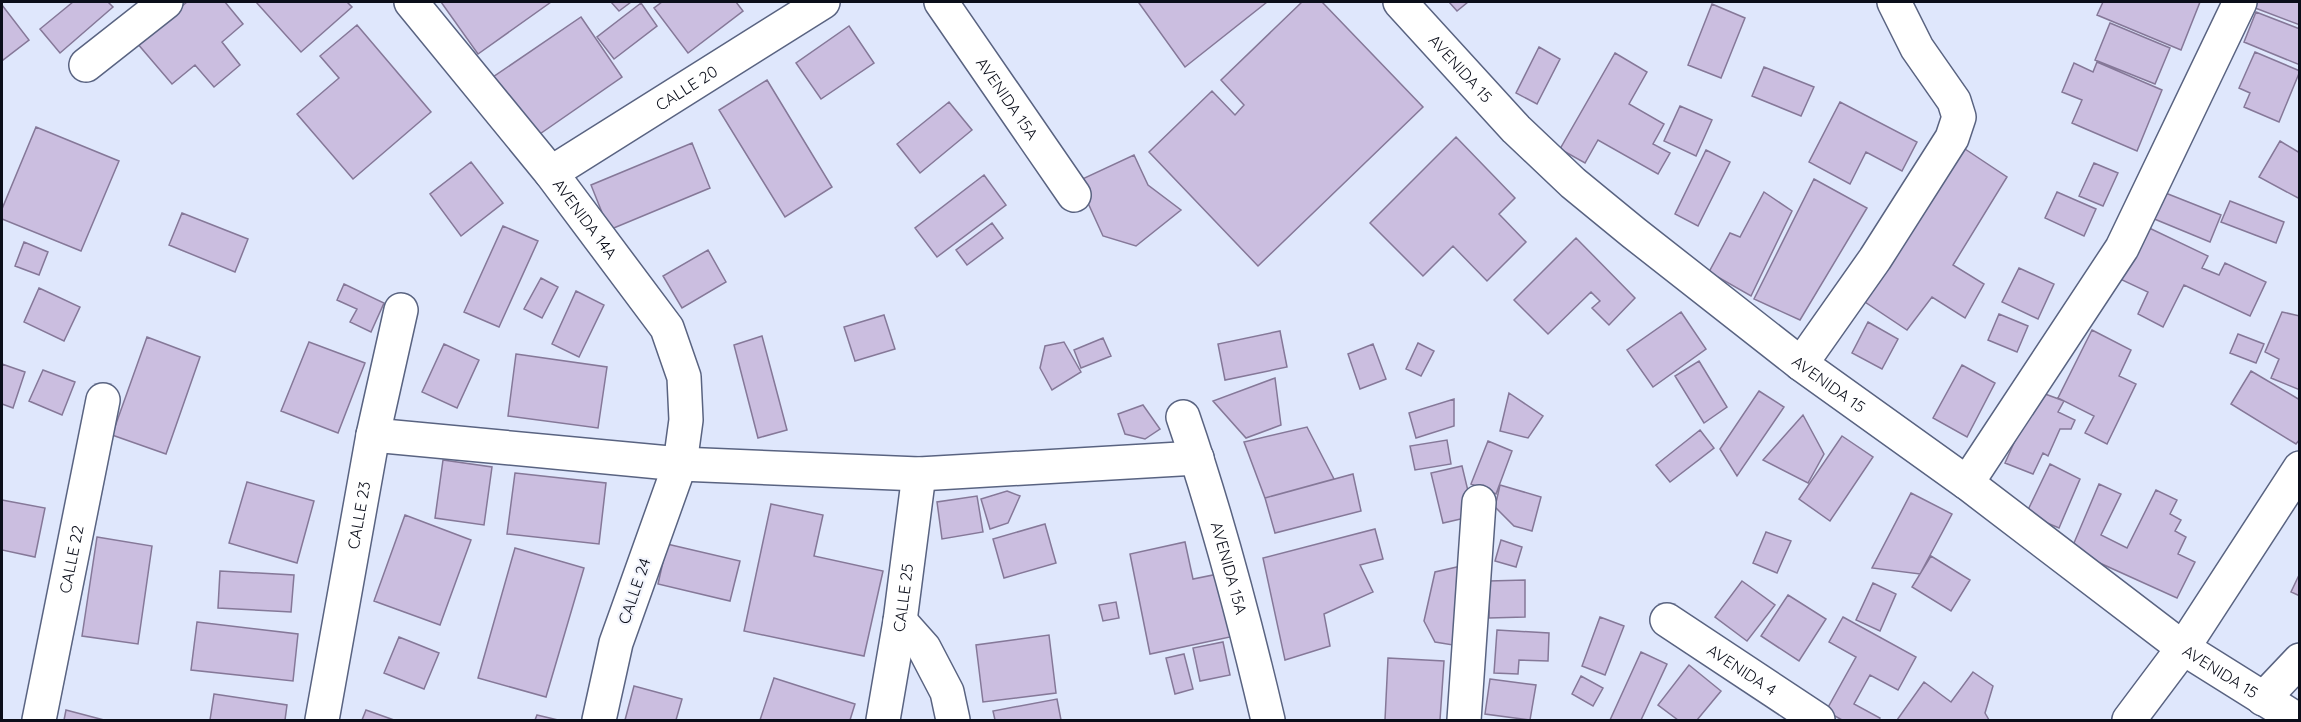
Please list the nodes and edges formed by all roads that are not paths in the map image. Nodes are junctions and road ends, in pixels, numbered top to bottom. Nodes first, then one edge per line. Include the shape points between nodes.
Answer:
1 (166, 2) edge
2 (411, 2) edge
3 (823, 2) edge
4 (941, 2) edge
5 (1400, 2) edge
6 (1894, 2) edge
7 (2240, 2) edge
8 (86, 65) dead end
9 (551, 173) junction
10 (1074, 195) dead end
11 (401, 310) dead end
12 (1801, 364) junction
13 (103, 400) dead end
14 (1183, 417) dead end
15 (374, 435) junction
16 (1197, 458) junction
17 (680, 464) junction
18 (2300, 468) edge
19 (919, 474) junction
20 (1967, 483) junction
21 (1479, 502) dead end
22 (1667, 620) dead end
23 (900, 621) junction
24 (2183, 648) junction
25 (2300, 660) edge
26 (2263, 699) junction
27 (39, 720) edge
28 (322, 720) edge
29 (599, 720) edge
30 (883, 720) edge
31 (953, 720) edge
32 (1268, 720) edge
33 (1464, 720) edge
34 (1818, 720) edge
35 (2129, 720) edge
36 (2298, 720) edge

1 - 8 street
2 - 9 street, AVENIDA 14A
3 - 9 street, CALLE 20
4 - 10 street, AVENIDA 15A
5 - 12 street, AVENIDA 15 via 1516,129 1572,183
6 - 12 street via 1917,48 1954,101 1959,117 1952,138 1875,259
7 - 20 street via 2122,248
9 - 17 street, AVENIDA 14A via 667,328 684,376 686,420
11 - 15 street, CALLE 23
12 - 20 street, AVENIDA 15
13 - 27 street, CALLE 22
14 - 16 street, AVENIDA 15A
15 - 17 street
15 - 28 street, CALLE 23
16 - 19 street
16 - 32 street, AVENIDA 15A
17 - 19 street
17 - 29 street, CALLE 24 via 616,643
18 - 24 street
19 - 23 street, CALLE 25
20 - 24 street, AVENIDA 15
21 - 33 street
22 - 34 street, AVENIDA 4
23 - 30 street, CALLE 25
23 - 31 street via 924,648 947,692
24 - 26 street, AVENIDA 15
24 - 35 street
25 - 26 street
26 - 36 street, AVENIDA 15

